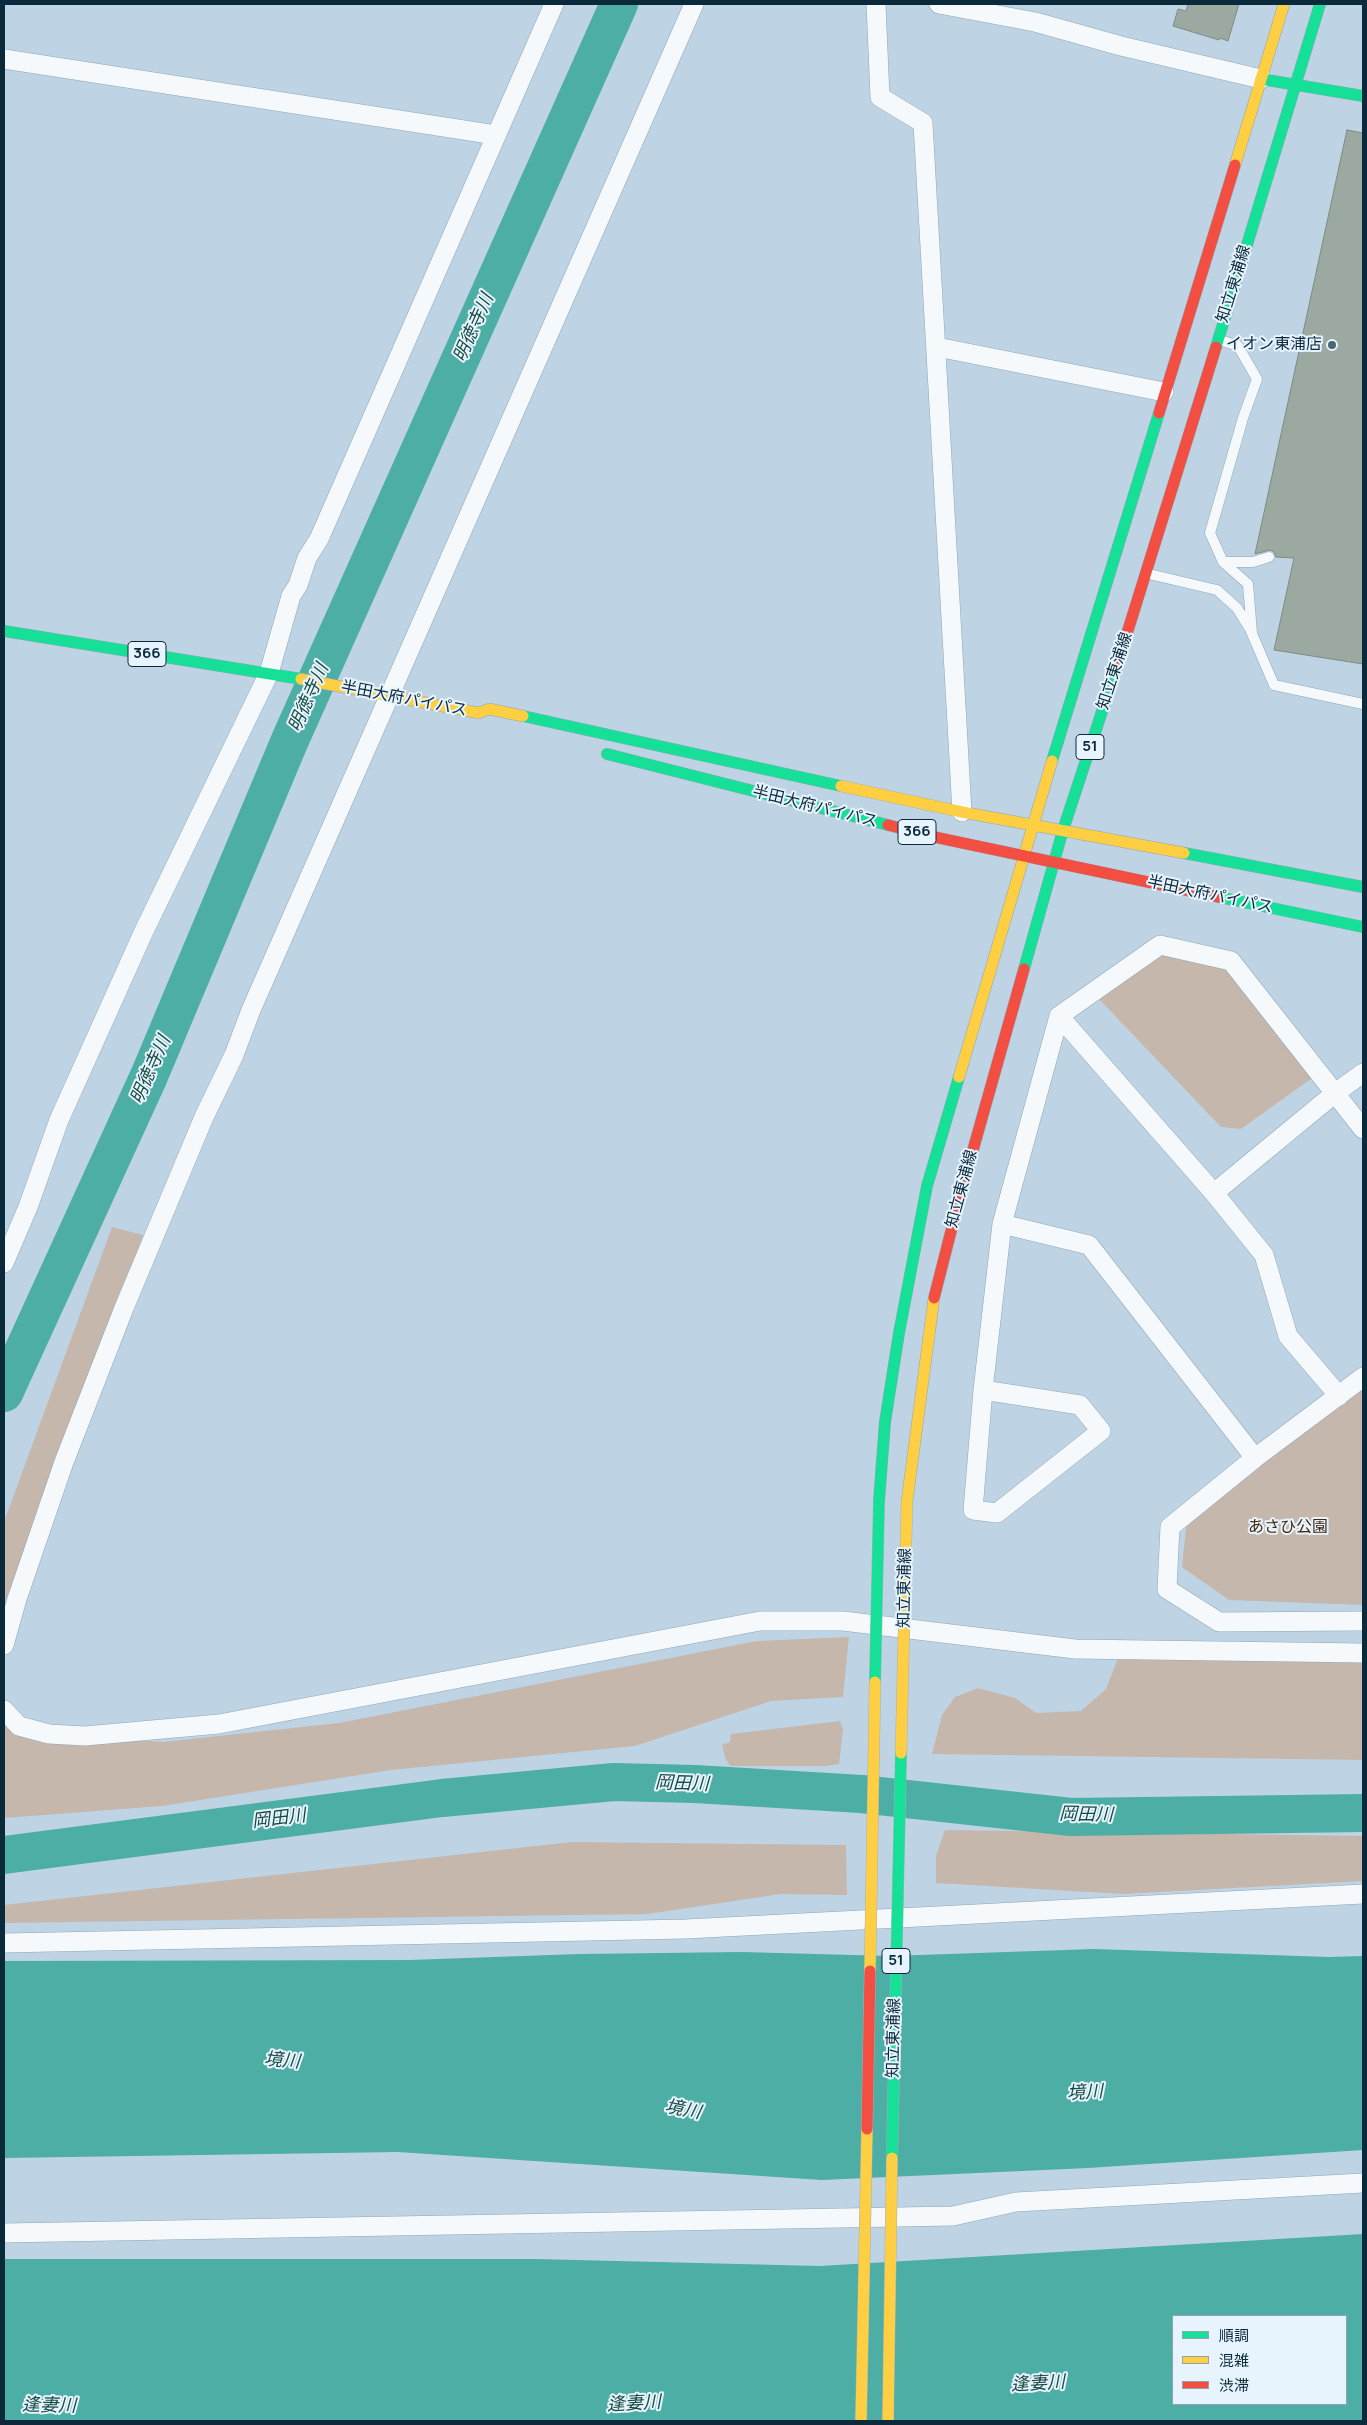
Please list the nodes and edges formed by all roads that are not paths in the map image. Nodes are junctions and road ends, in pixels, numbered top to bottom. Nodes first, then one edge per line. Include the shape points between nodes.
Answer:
1 (554, 4) edge
2 (694, 4) edge
3 (876, 4) edge
4 (939, 4) edge
5 (1284, 4) edge
6 (1320, 4) edge
7 (4, 59) edge
8 (1261, 78) junction
9 (1296, 86) junction
10 (1363, 96) edge
11 (496, 135) junction
12 (1217, 339) junction
13 (938, 347) junction
14 (1164, 392) junction
15 (1269, 557) dead end
16 (1223, 562) junction
17 (1147, 573) junction
18 (4, 631) edge
19 (1252, 633) junction
20 (269, 673) junction
21 (390, 696) junction
22 (1363, 704) edge
23 (479, 713) junction
24 (490, 725) dead end
25 (596, 751) dead end
26 (962, 812) junction
27 (1033, 824) junction
28 (1063, 830) junction
29 (1024, 856) junction
30 (1054, 862) junction
31 (1363, 887) edge
32 (1363, 927) edge
33 (1059, 1016) junction
34 (1363, 1073) edge
35 (1334, 1094) junction
36 (1363, 1130) edge
37 (1214, 1193) junction
38 (1002, 1224) junction
39 (4, 1263) edge
40 (1363, 1377) edge
41 (983, 1390) junction
42 (1339, 1396) junction
43 (1255, 1458) junction
44 (1363, 1621) edge
45 (4, 1645) edge
46 (1363, 1653) edge
47 (4, 1710) edge
48 (1363, 1894) edge
49 (4, 1943) edge
50 (1363, 2183) edge
51 (4, 2233) edge
52 (861, 2421) edge
53 (888, 2421) edge

1 - 11 street
2 - 21 street
3 - 13 street via 880,97 923,123
4 - 8 street via 1035,22 1121,46
5 - 8 main road, 知立東浦線 / 51
6 - 9 main road, 知立東浦線 / 51
7 - 11 street
8 - 9 main road
8 - 14 main road, 知立東浦線 / 51
9 - 10 main road
9 - 12 main road, 知立東浦線 / 51
11 - 20 street via 319,539 307,558 291,596
12 - 16 lane via 1238,346 1257,379 1210,533
12 - 17 main road, 知立東浦線 / 51
13 - 14 street
13 - 26 street
14 - 27 main road, 知立東浦線 / 51
15 - 16 lane via 1253,562
16 - 19 lane via 1248,584
17 - 19 lane via 1217,590 1237,608
17 - 28 main road, 知立東浦線 / 51
18 - 20 main road, 半田大府パイパス / 366
19 - 22 lane via 1274,685
20 - 21 main road, 半田大府パイパス / 366
20 - 39 street via 136,949 59,1120
21 - 23 main road, 半田大府パイパス / 366
21 - 45 street via 204,1117 124,1308 64,1462
23 - 24 main road, 半田大府パイパス
23 - 26 main road, 半田大府パイパス / 366 via 489,709
25 - 29 main road, 半田大府パイパス / 366 via 939,838
26 - 27 main road, 半田大府パイパス / 366
27 - 28 main road, 半田大府パイパス / 366
27 - 29 main road, 知立東浦線 / 51
28 - 30 main road, 知立東浦線 / 51
28 - 31 main road, 半田大府パイパス / 366
29 - 30 main road, 半田大府パイパス / 366
29 - 52 main road, 知立東浦線 / 51, bridge via 927,1186 888,1404 879,1501
30 - 32 main road, 半田大府パイパス / 366
30 - 53 main road, 知立東浦線 / 51, bridge via 932,1304 907,1501
33 - 35 street via 1160,945 1231,961
33 - 37 street
33 - 38 street
34 - 35 street
35 - 36 street
35 - 37 street
37 - 42 street via 1264,1255 1288,1336
38 - 41 street
38 - 43 street via 1089,1245
40 - 42 street
41 - 41 street via 1080,1405 1101,1431 997,1513 973,1510
42 - 43 street
43 - 44 street via 1170,1527 1167,1589 1220,1622
46 - 47 street via 1075,1649 844,1621 760,1621 219,1724 85,1736 49,1734 19,1726
48 - 49 street via 686,1929
50 - 51 street via 1016,2202 953,2216

